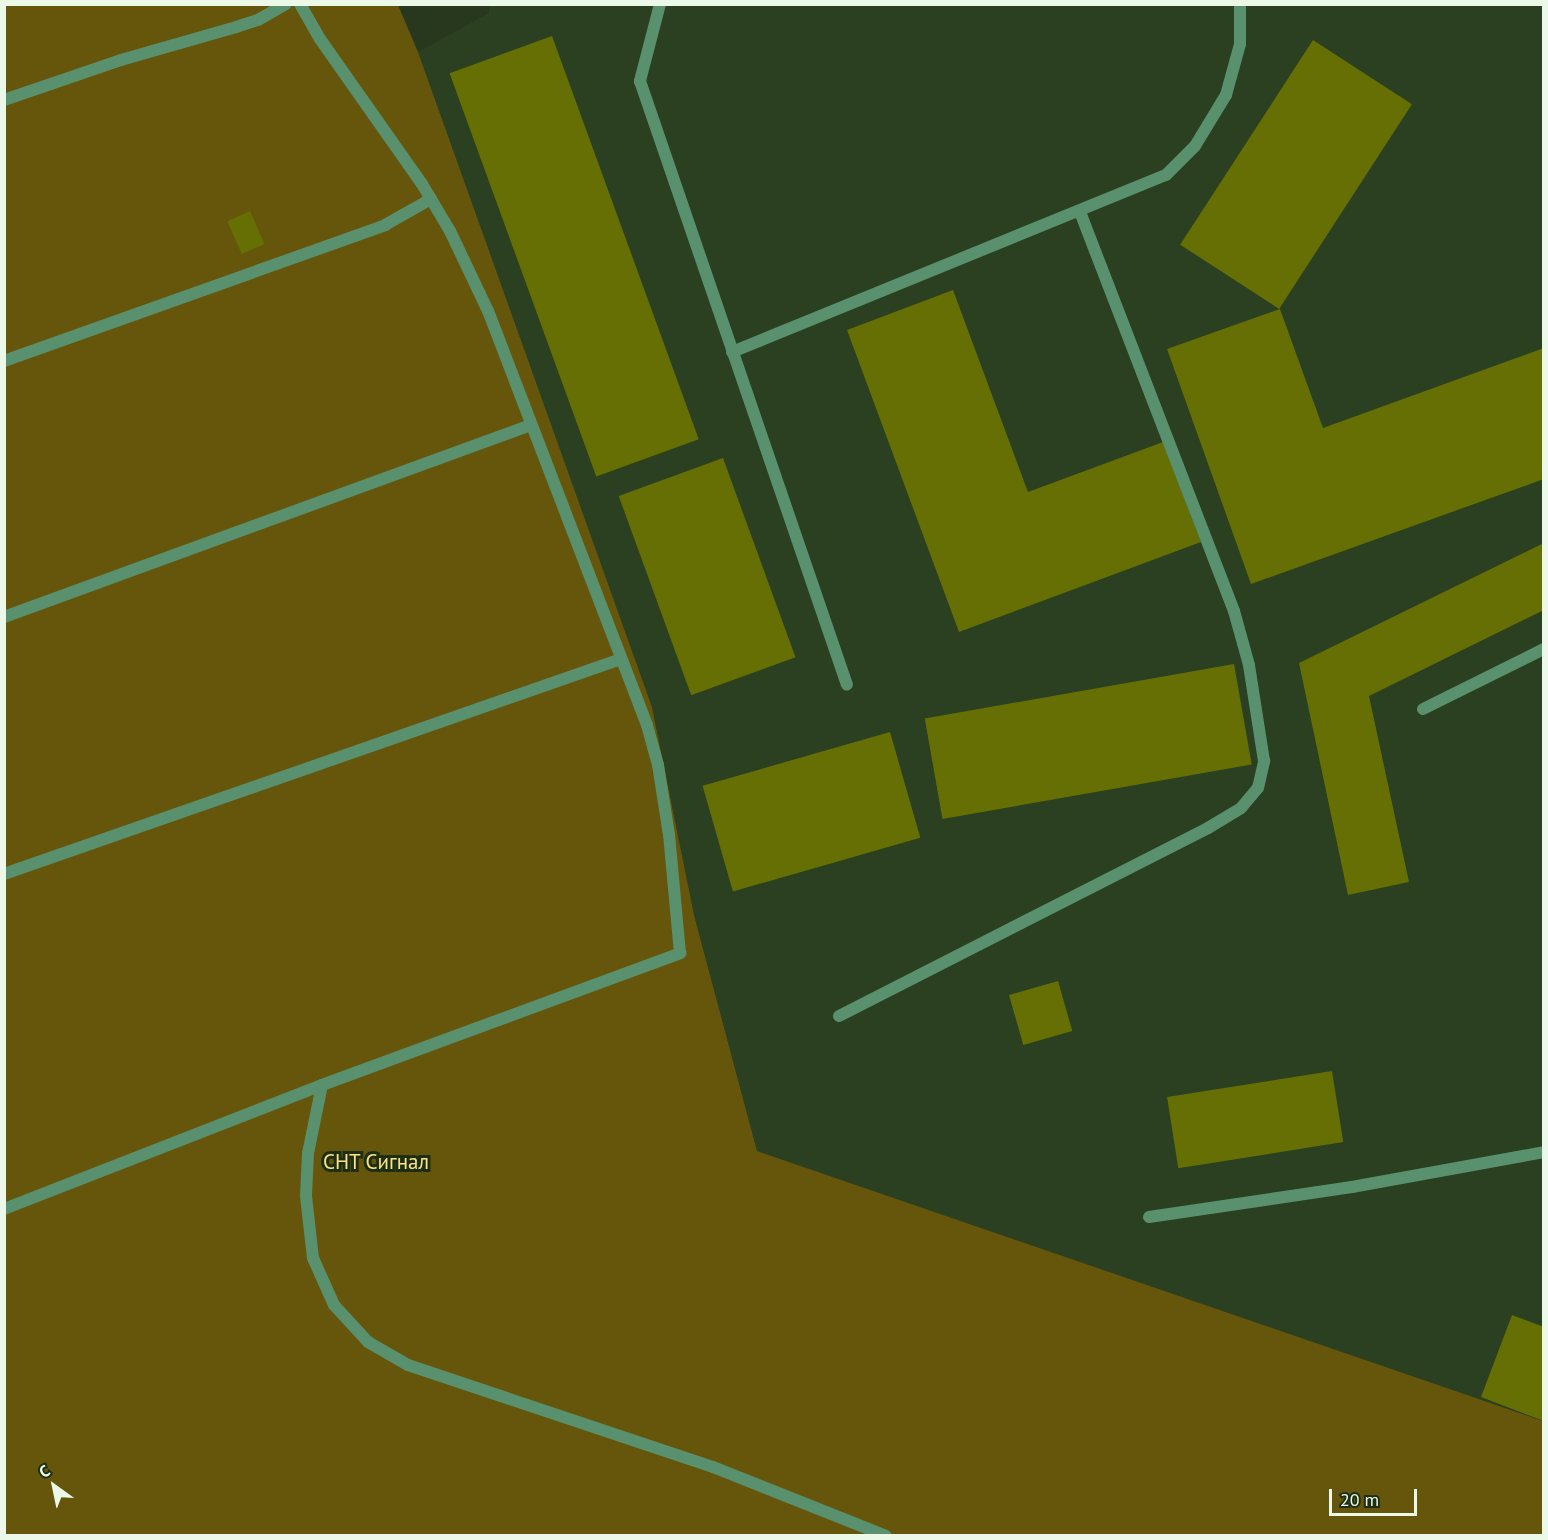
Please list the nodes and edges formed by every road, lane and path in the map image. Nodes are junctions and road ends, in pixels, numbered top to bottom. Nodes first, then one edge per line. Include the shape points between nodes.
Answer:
1 (286, 4) edge
2 (300, 4) edge
3 (660, 4) edge
4 (1240, 4) edge
5 (4, 100) edge
6 (431, 199) junction
7 (1080, 212) junction
8 (732, 352) junction
9 (4, 361) edge
10 (531, 425) junction
11 (4, 617) edge
12 (1544, 649) edge
13 (621, 659) junction
14 (846, 685) dead end
15 (1423, 709) dead end
16 (4, 874) edge
17 (839, 1016) dead end
18 (322, 1085) junction
19 (1544, 1152) edge
20 (4, 1209) edge
21 (1149, 1217) dead end
22 (886, 1536) edge

1 - 5 lane via 258,20
2 - 6 lane
3 - 8 lane via 639,81
4 - 7 lane via 1240,44 1226,95 1195,146 1166,175
6 - 9 lane via 385,225
6 - 10 lane via 471,271
7 - 8 lane
7 - 17 lane via 1234,611 1249,665 1263,760 1258,788 1241,808 1208,828
8 - 14 lane
10 - 11 lane
10 - 13 lane
12 - 15 lane
13 - 16 lane
13 - 18 lane via 658,765 680,954
18 - 20 lane
18 - 22 lane via 308,1153 306,1196 313,1258 334,1305 368,1342 408,1365 713,1467
19 - 21 lane via 1352,1187

